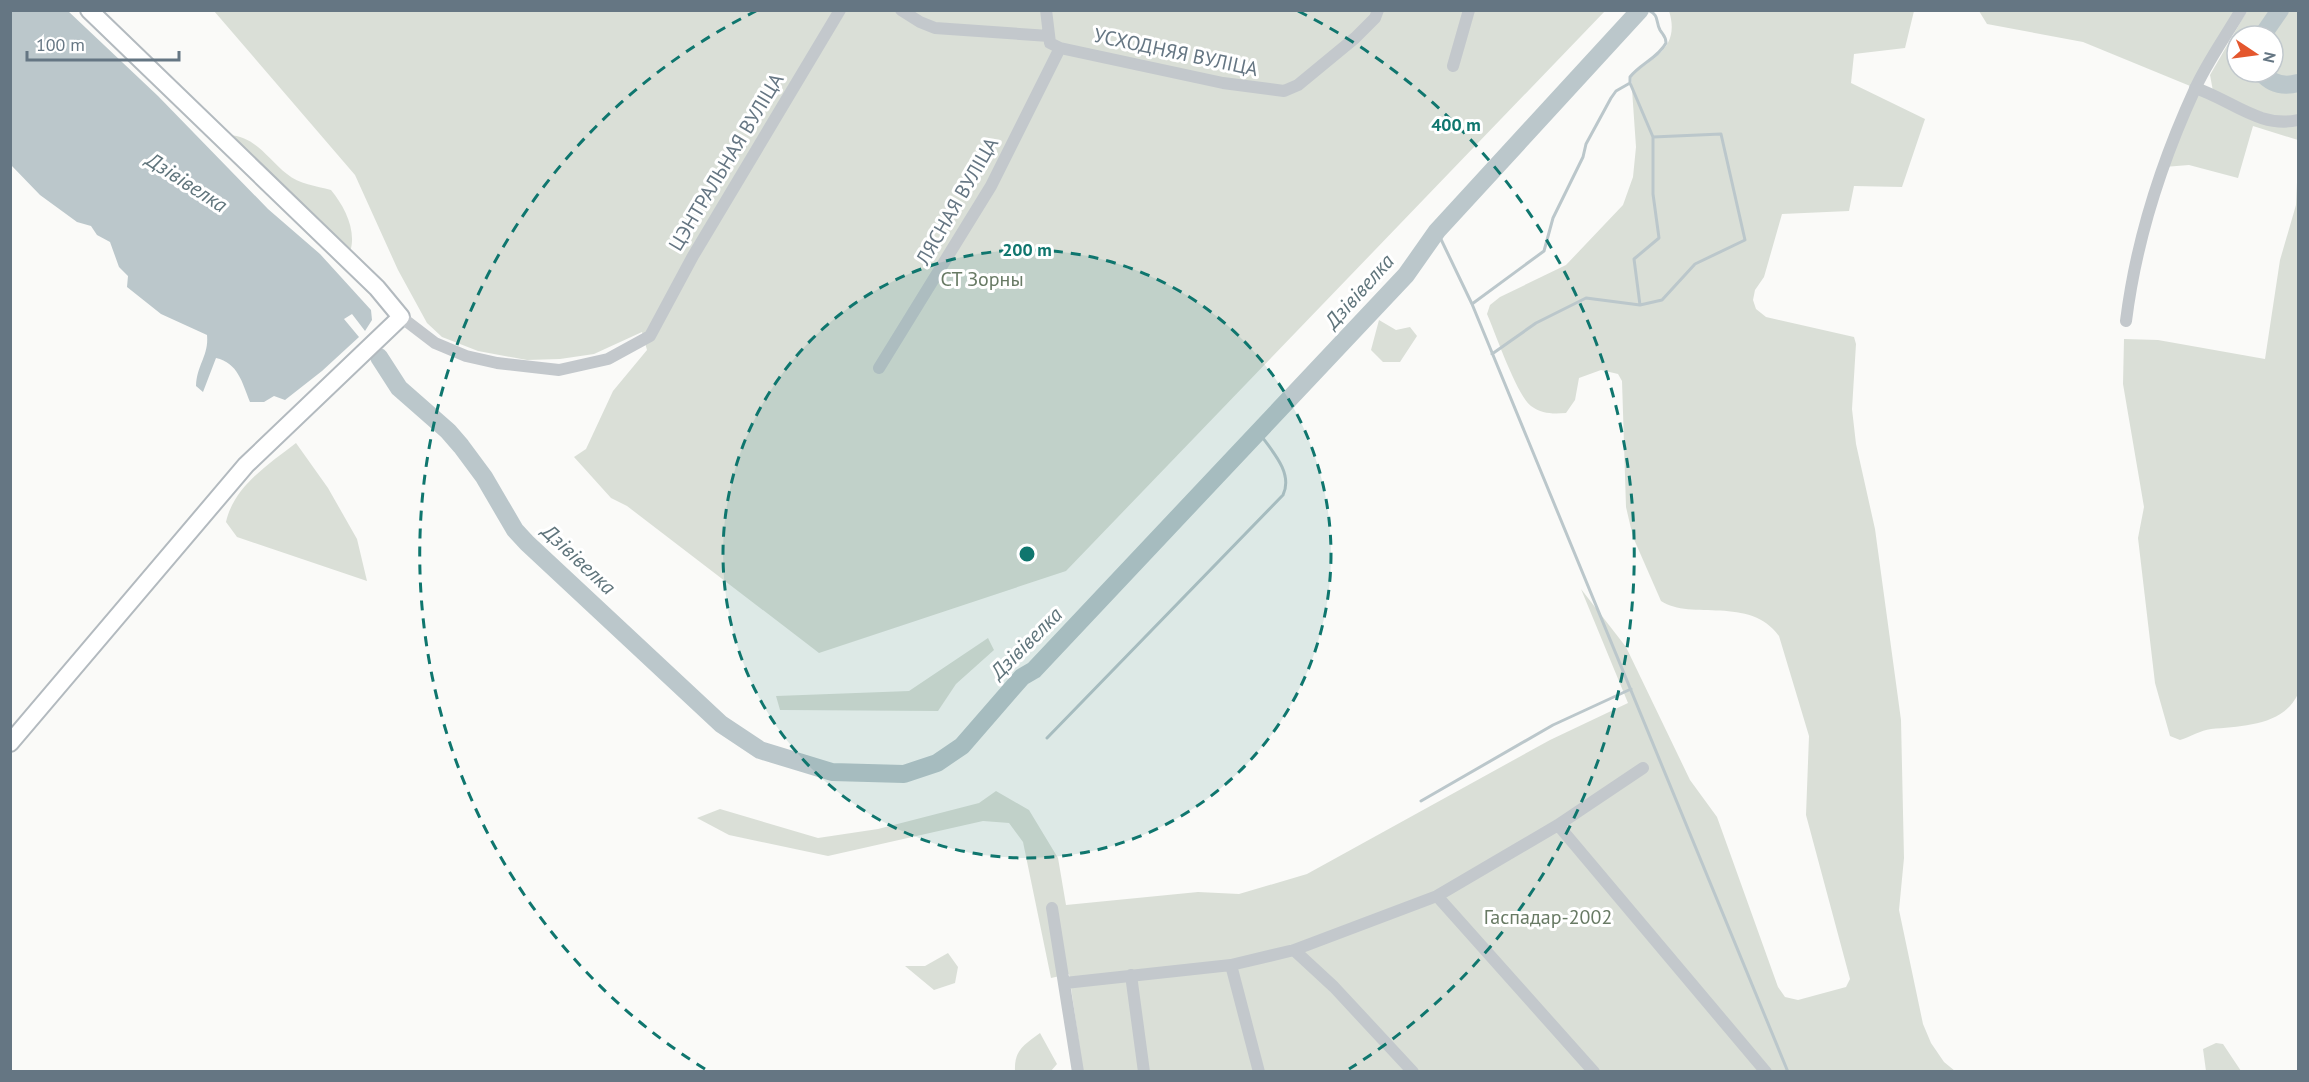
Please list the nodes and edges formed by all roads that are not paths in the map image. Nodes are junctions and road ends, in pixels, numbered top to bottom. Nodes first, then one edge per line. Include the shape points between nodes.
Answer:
1 (90, 10) edge
2 (840, 10) edge
3 (902, 10) edge
4 (1046, 10) edge
5 (1378, 10) edge
6 (1469, 10) edge
7 (2241, 10) edge
8 (1049, 36) junction
9 (1060, 48) junction
10 (1453, 66) dead end
11 (2195, 88) junction
12 (2298, 120) edge
13 (401, 317) junction
14 (2126, 321) dead end
15 (879, 368) dead end
16 (10, 743) edge
17 (1643, 768) dead end
18 (1558, 825) junction
19 (1437, 896) junction
20 (1052, 908) dead end
21 (1294, 950) junction
22 (1231, 965) junction
23 (1131, 975) junction
24 (1065, 983) junction
25 (1078, 1071) edge
26 (1144, 1071) edge
27 (1259, 1071) edge
28 (1413, 1071) edge
29 (1594, 1071) edge
30 (1766, 1071) edge

1 - 13 street via 377,288
2 - 13 street, ЦЭНТРАЛЬНАЯ ВУЛІЦА via 693,256 650,336 608,359 559,370 466,356 435,343
3 - 8 street via 935,28
4 - 8 street
5 - 9 street, УСХОДНЯЯ ВУЛІЦА via 1354,38 1298,85 1284,91 1223,83
6 - 10 street
7 - 11 street
8 - 9 street via 1050,43
9 - 15 street, ЛЯСНАЯ ВУЛІЦА via 992,186
11 - 12 street via 2266,119 2280,123
11 - 14 street via 2146,217
13 - 16 street via 246,465
17 - 18 street
18 - 19 street
18 - 30 street
19 - 21 street
19 - 29 street
20 - 24 street
21 - 22 street
21 - 28 street
22 - 23 street
22 - 27 street
23 - 24 street
23 - 26 street
24 - 25 street

